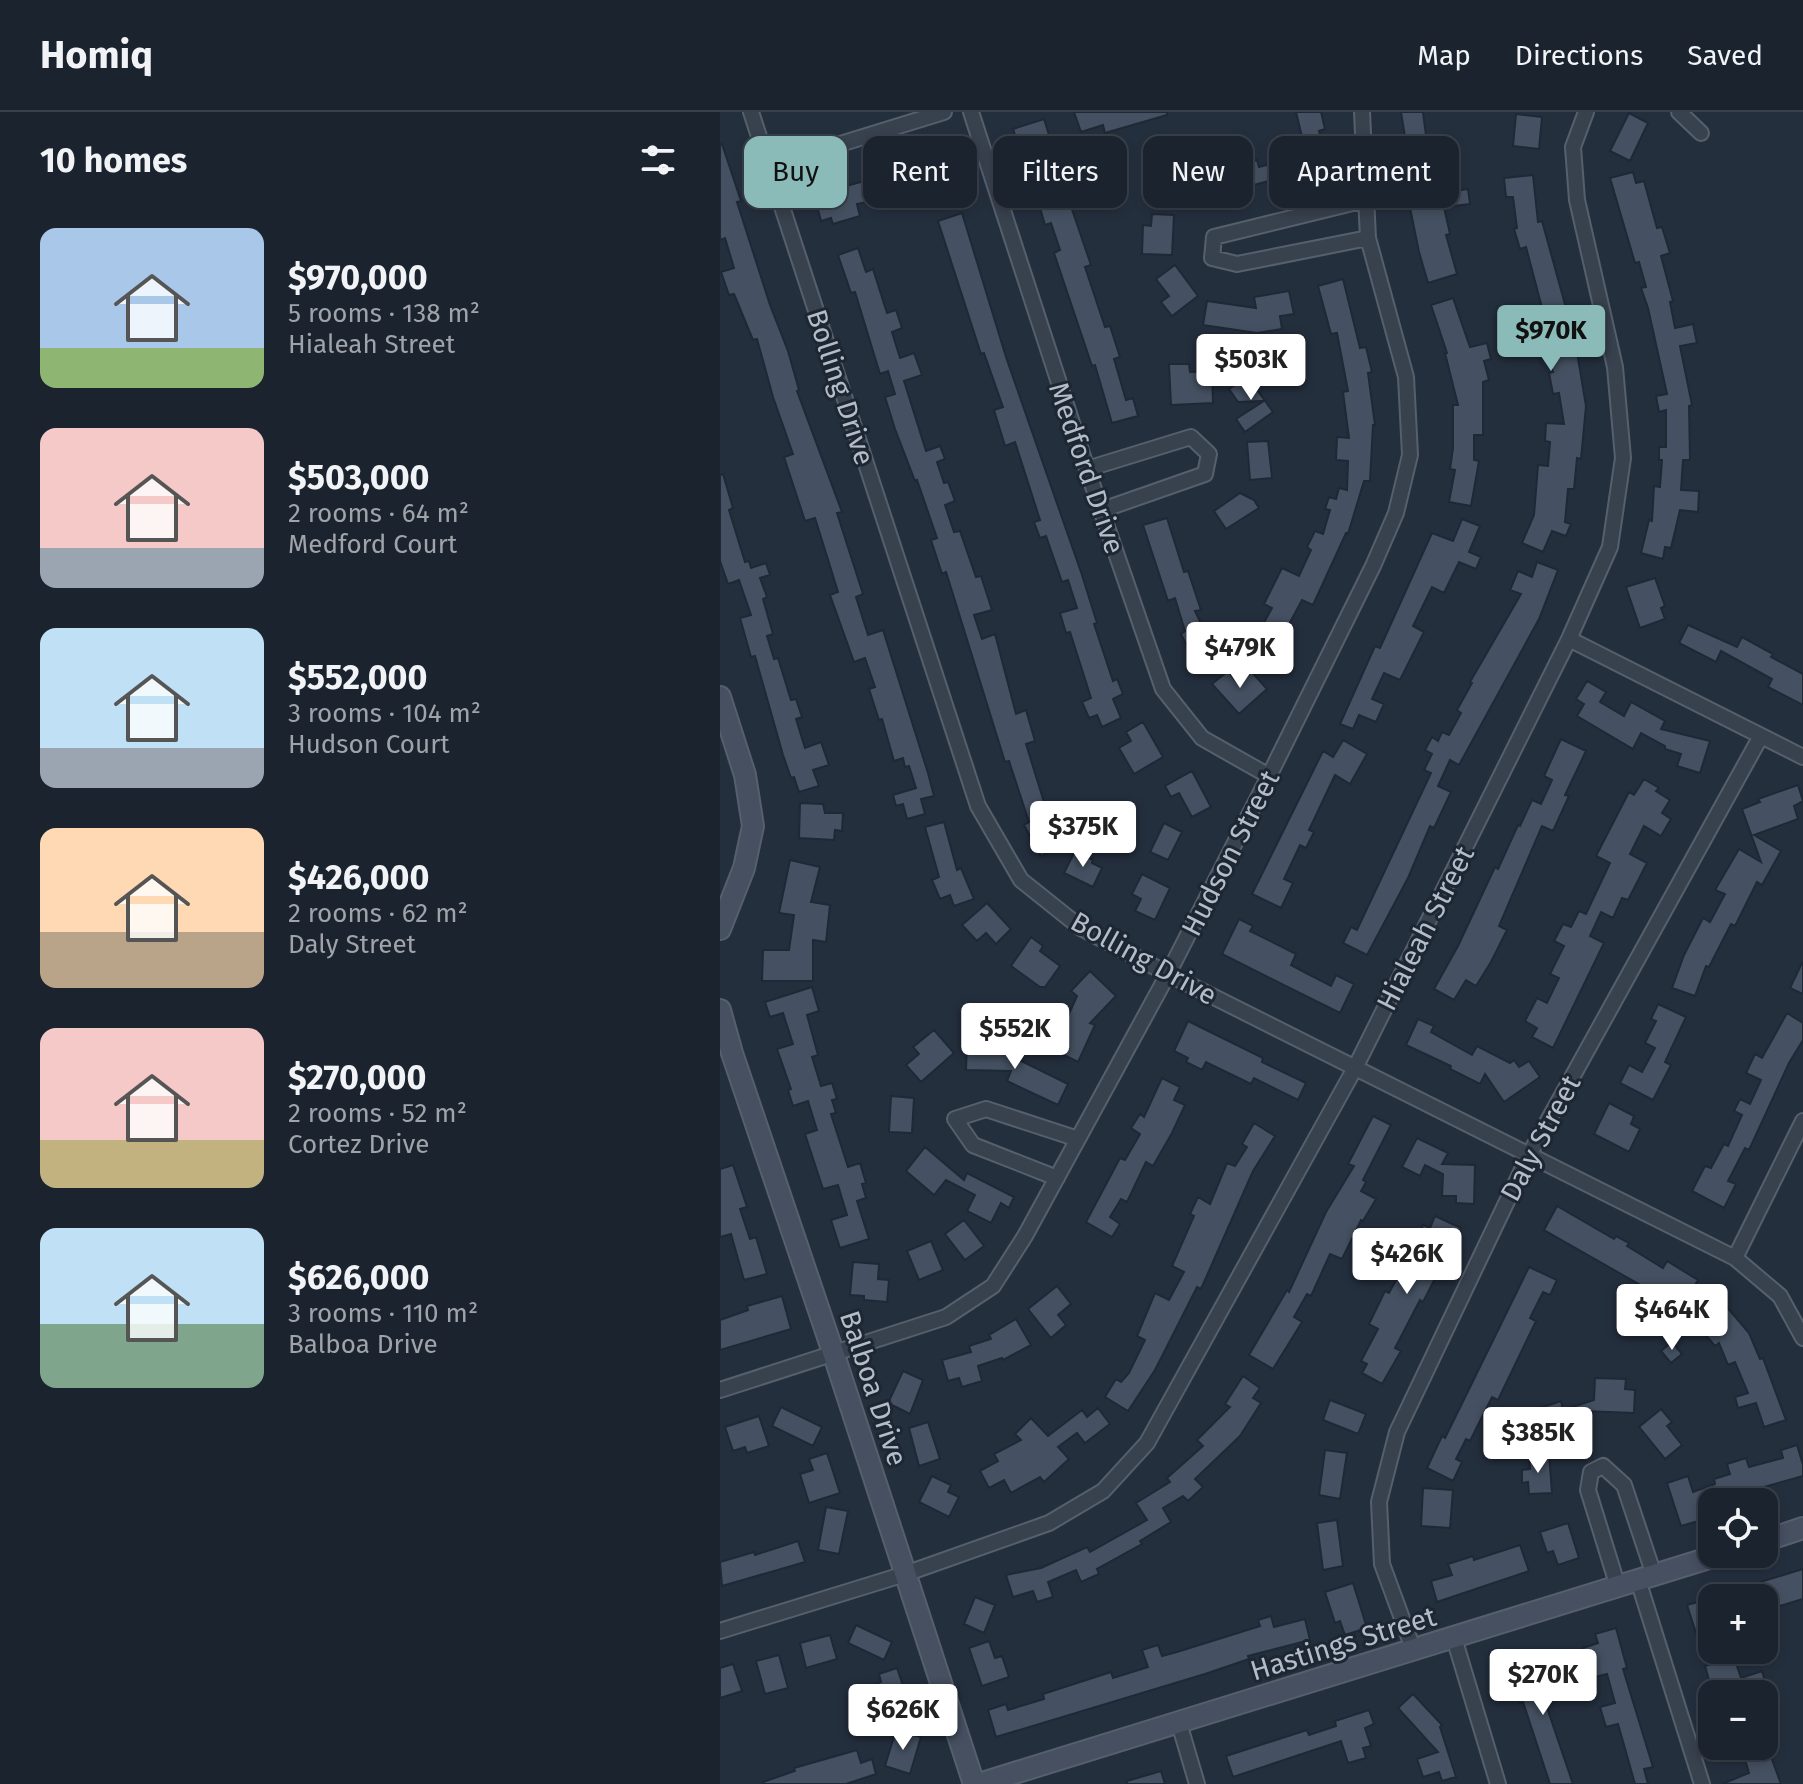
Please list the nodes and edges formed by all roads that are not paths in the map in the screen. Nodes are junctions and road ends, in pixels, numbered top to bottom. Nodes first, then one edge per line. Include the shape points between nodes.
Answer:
1 (751, 112) edge
2 (944, 112) edge
3 (971, 112) edge
4 (1362, 112) edge
5 (1586, 112) edge
6 (1679, 112) edge
7 (1701, 133) dead end
8 (759, 136) edge
9 (1363, 136) edge
10 (847, 142) edge
11 (783, 208) edge
12 (1332, 208) edge
13 (1366, 208) edge
14 (1368, 238) junction
15 (1087, 469) junction
16 (1102, 510) junction
17 (1569, 639) junction
18 (720, 697) edge
19 (1761, 736) junction
20 (1803, 757) edge
21 (1269, 776) junction
22 (722, 920) edge
23 (1168, 974) junction
24 (720, 1010) edge
25 (1355, 1068) junction
26 (1803, 1121) edge
27 (1078, 1139) junction
28 (1529, 1155) junction
29 (1057, 1178) junction
30 (1735, 1258) junction
31 (1803, 1338) edge
32 (834, 1355) junction
33 (720, 1390) edge
34 (1803, 1528) edge
35 (1778, 1536) edge
36 (1698, 1562) edge
37 (905, 1574) junction
38 (1637, 1581) junction
39 (720, 1631) edge
40 (1454, 1638) junction
41 (1414, 1651) junction
42 (1179, 1723) junction
43 (976, 1784) edge
44 (1197, 1784) edge
45 (1498, 1784) edge
46 (1702, 1784) edge

1 - 8 street, Bolling Drive
2 - 10 street
3 - 15 street, Medford Drive
4 - 9 street, Hudson Street
5 - 17 street, Hialeah Street via 1573,147 1577,200 1615,367 1623,458 1610,547
6 - 7 street
11 - 23 street, Bolling Drive via 978,806 1021,880 1081,928
12 - 14 street via 1214,237 1212,258 1237,264
13 - 14 street, Hudson Street
14 - 21 street, Hudson Street via 1406,377 1410,455 1396,513 1373,566
15 - 16 street, Medford Drive
15 - 16 street via 1191,437 1209,454 1205,474
16 - 21 street, Medford Drive via 1163,689 1202,738
17 - 19 street
17 - 25 street, Hialeah Street
18 - 22 street via 745,775 753,826 744,868
19 - 20 street
19 - 28 street, Daly Street
21 - 23 street, Hudson Street
23 - 25 street, Bolling Drive
23 - 27 street, Hudson Street
24 - 32 street, Balboa Drive
25 - 28 street, Bolling Drive
25 - 37 street, Hialeah Street via 1147,1443 1103,1491 1049,1523
26 - 30 street
27 - 29 street, Hudson Street
27 - 29 street via 986,1109 955,1119 973,1145
28 - 30 street, Bolling Drive
28 - 41 street, Daly Street via 1397,1432 1379,1502 1382,1564
29 - 32 street, Hudson Street via 993,1286 946,1317
30 - 31 street, Bolling Drive via 1780,1296
32 - 33 street, Hudson Street
32 - 37 street, Balboa Drive
34 - 35 street
36 - 38 street, Hastings Street
37 - 39 street, Hialeah Street
37 - 43 street, Balboa Drive
38 - 38 street via 1588,1490 1591,1472 1603,1466 1624,1485
38 - 40 street, Hastings Street
38 - 46 street
40 - 41 street, Hastings Street
40 - 45 street
41 - 42 street, Hastings Street
42 - 43 street, Hastings Street
42 - 44 street

